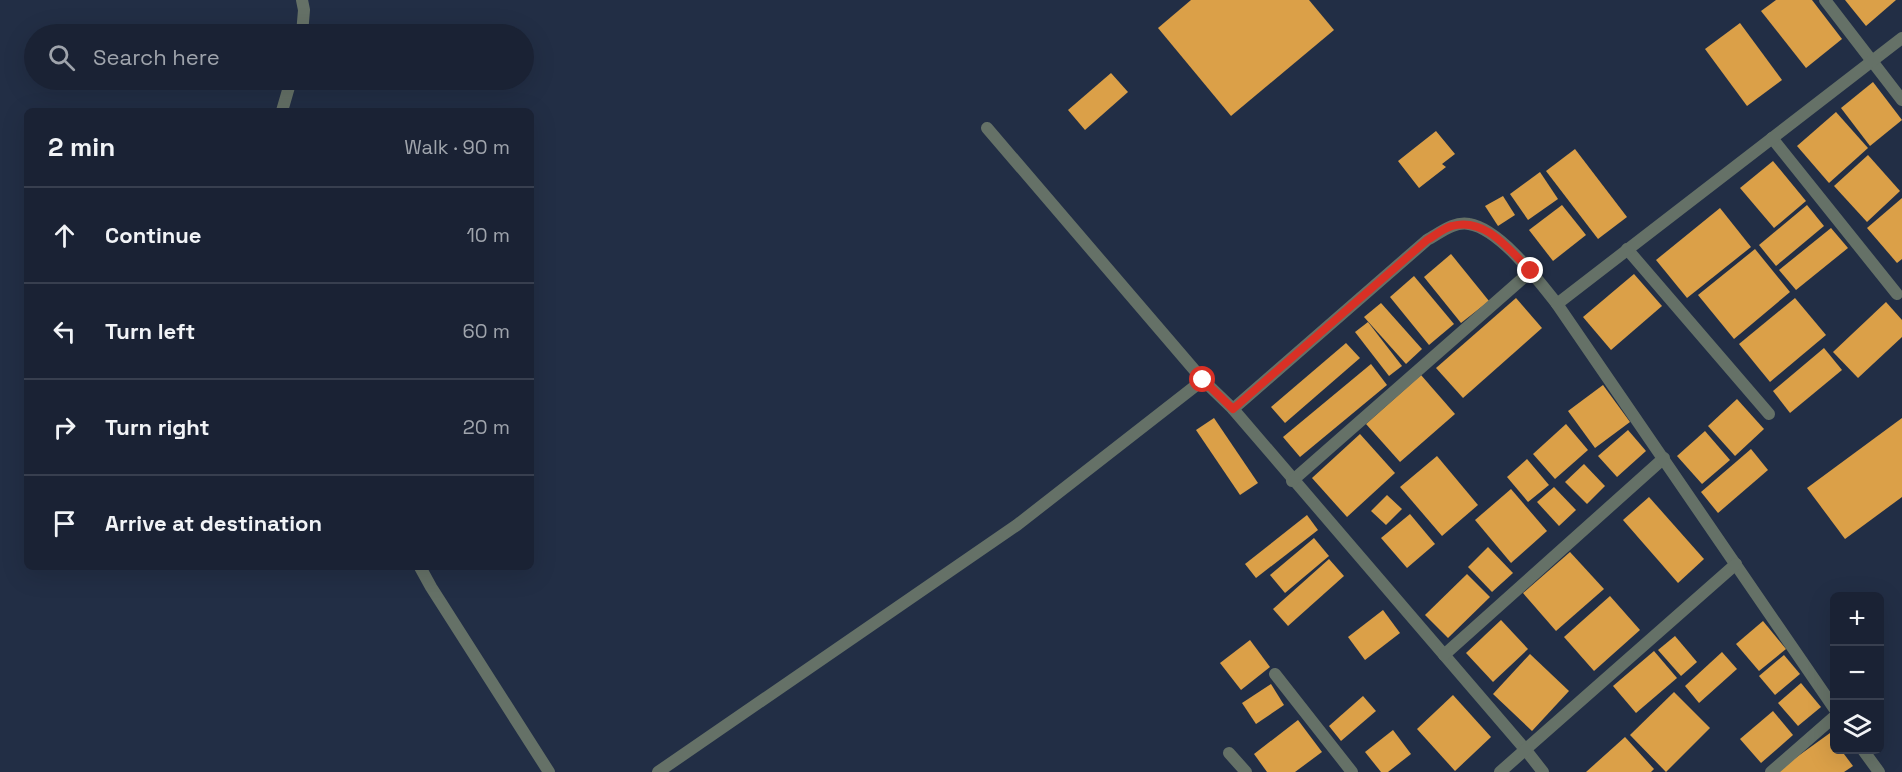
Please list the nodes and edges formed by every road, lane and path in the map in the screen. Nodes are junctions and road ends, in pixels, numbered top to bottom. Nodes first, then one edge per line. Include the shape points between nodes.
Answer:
1 (302, 0) edge
2 (1825, 0) edge
3 (303, 24) edge
4 (1902, 38) edge
5 (1870, 61) junction
6 (288, 90) edge
7 (1902, 100) edge
8 (283, 108) edge
9 (987, 128) dead end
10 (1772, 138) junction
11 (1627, 249) junction
12 (1531, 271) junction
13 (1897, 294) dead end
14 (1557, 304) junction
15 (1203, 380) junction
16 (1233, 409) junction
17 (1769, 414) dead end
18 (1664, 458) junction
19 (1293, 481) junction
20 (1736, 564) junction
21 (422, 570) edge
22 (1444, 656) junction
23 (1275, 674) dead end
24 (1830, 702) edge
25 (1830, 720) edge
26 (1525, 749) junction
27 (1229, 753) dead end
28 (1866, 754) edge
29 (549, 772) edge
30 (658, 772) edge
31 (1246, 772) edge
32 (1352, 772) edge
33 (1500, 772) edge
34 (1543, 772) edge
35 (1771, 772) edge
36 (1879, 772) edge

1 - 3 street
2 - 5 street
4 - 5 street
5 - 7 street
5 - 10 street
6 - 8 street
9 - 15 street
10 - 11 street
10 - 13 street
11 - 14 street
11 - 17 street
12 - 14 street
12 - 16 street via 1489,230 1468,224 1450,226 1427,240
12 - 19 street
14 - 18 street
15 - 16 street
15 - 30 street via 1017,525
16 - 19 street
18 - 20 street
18 - 22 street
19 - 22 street
20 - 24 street
20 - 26 street
21 - 29 street
22 - 26 street
23 - 32 street
25 - 35 street
26 - 33 street
26 - 34 street
27 - 31 street
28 - 36 street

